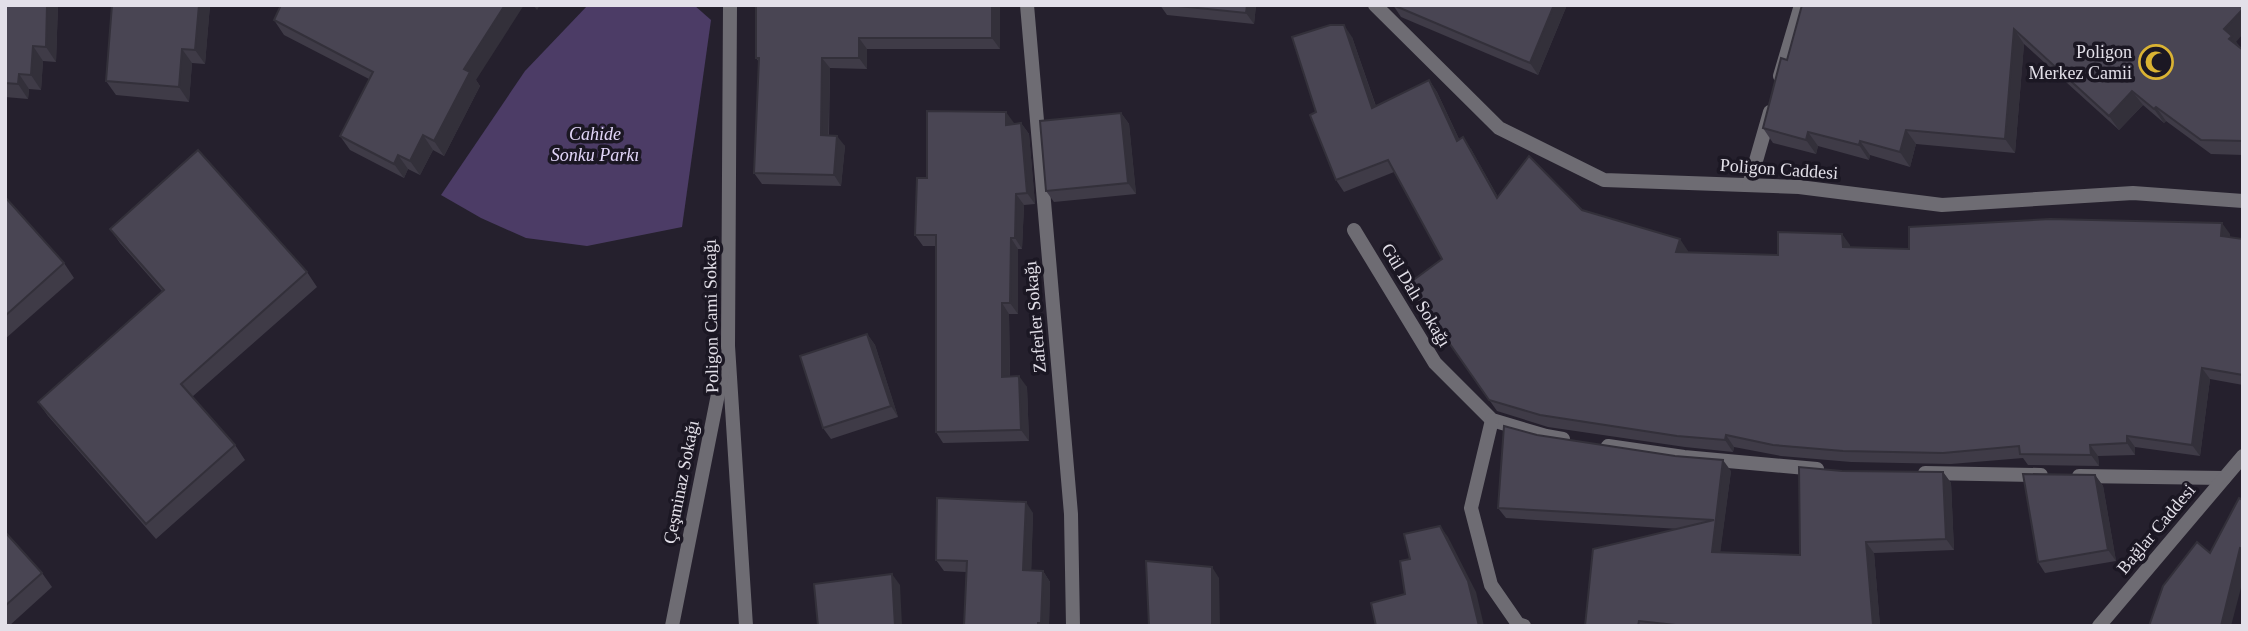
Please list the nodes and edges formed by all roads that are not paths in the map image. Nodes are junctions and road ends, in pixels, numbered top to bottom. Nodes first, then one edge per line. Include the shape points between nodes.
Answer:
1 (730, 5) edge
2 (1027, 5) edge
3 (1801, 5) edge
4 (1382, 7) edge
5 (1749, 185) junction
6 (2243, 201) edge
7 (1354, 230) dead end
8 (728, 346) junction
9 (1492, 420) junction
10 (2243, 456) edge
11 (1836, 471) edge
12 (1905, 473) edge
13 (2224, 478) junction
14 (672, 626) edge
15 (746, 626) edge
16 (1073, 626) edge
17 (1524, 626) edge
18 (2099, 626) edge

1 - 8 street, Poligon Cami Sokağı
2 - 16 street, Zaferler Sokağı via 1071,514
3 - 5 street
4 - 5 street, Poligon Caddesi via 1499,128 1604,180
5 - 6 street, Poligon Caddesi via 1942,205 2133,193
7 - 9 street, Gül Dalı Sokağı via 1435,363
8 - 14 street, Çeşminaz Sokağı
8 - 15 street, Poligon Cami Sokağı
9 - 11 street, Gül Dalı Sokağı via 1580,442
9 - 17 street via 1471,508 1491,584
10 - 13 street, Bağlar Caddesi
12 - 13 street
13 - 18 street, Bağlar Caddesi

